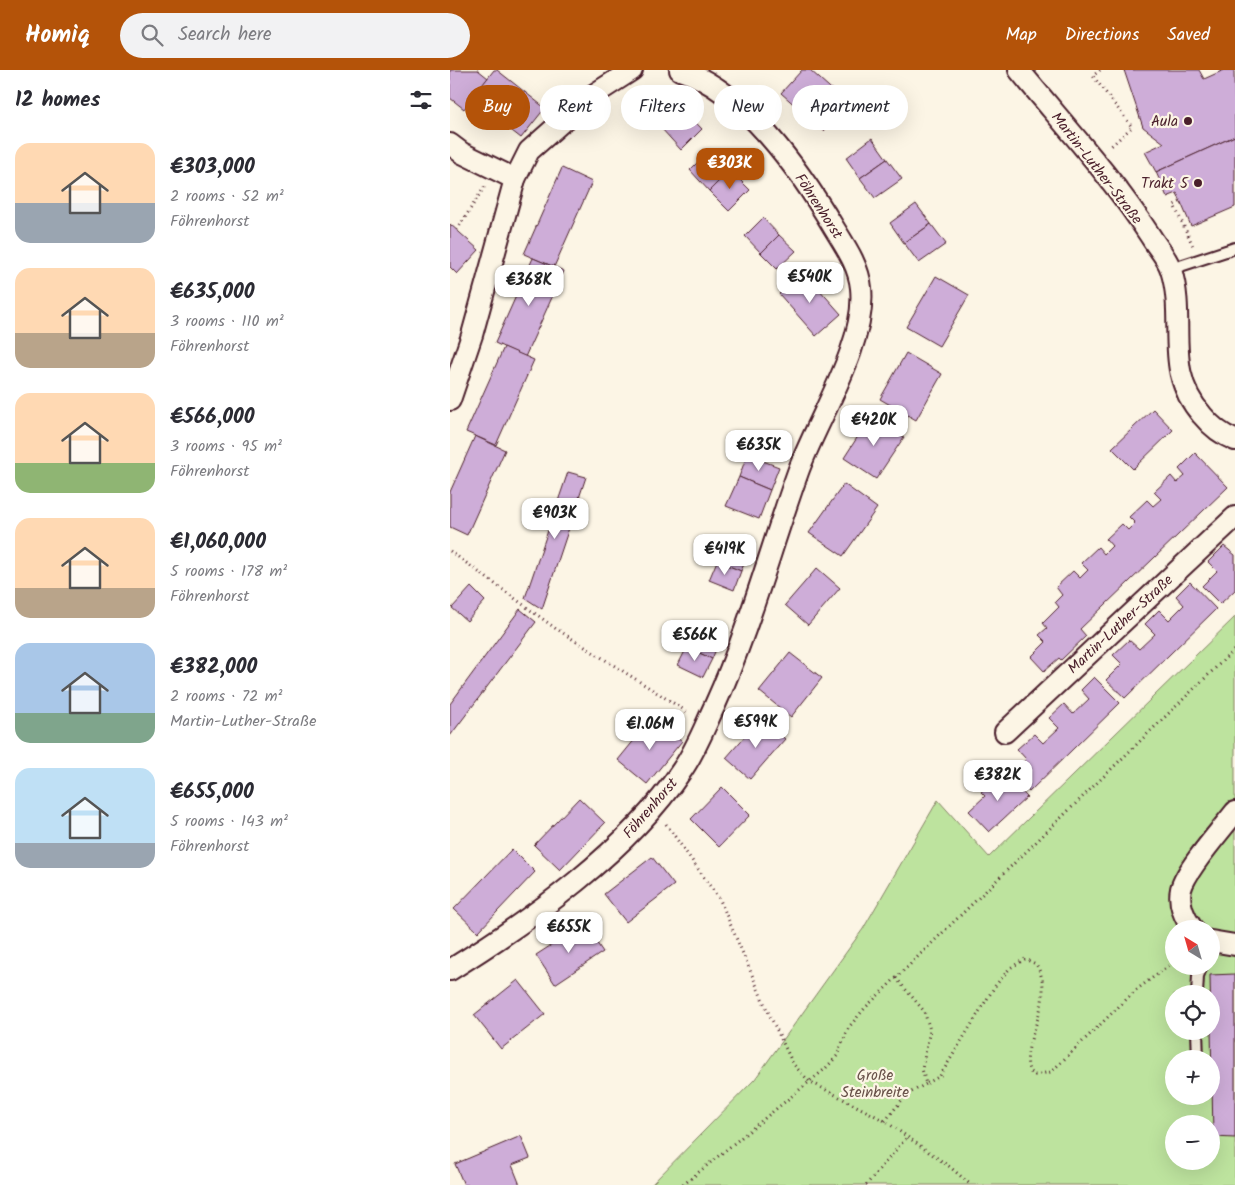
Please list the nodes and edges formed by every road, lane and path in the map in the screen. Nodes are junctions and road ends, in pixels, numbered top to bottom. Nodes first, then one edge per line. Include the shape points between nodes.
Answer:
1 (632, 70) edge
2 (680, 70) edge
3 (1019, 70) edge
4 (1100, 70) edge
5 (450, 144) edge
6 (1104, 152) dead end
7 (496, 169) junction
8 (514, 179) junction
9 (1180, 202) dead end
10 (457, 230) dead end
11 (1235, 248) edge
12 (1194, 250) dead end
13 (1171, 269) junction
14 (450, 400) edge
15 (1235, 440) edge
16 (1235, 517) edge
17 (450, 550) edge
18 (1235, 648) edge
19 (706, 724) junction
20 (1006, 732) dead end
21 (653, 806) junction
22 (1235, 812) edge
23 (1188, 920) edge
24 (1220, 943) edge
25 (1235, 945) edge
26 (1165, 969) edge
27 (450, 970) edge
28 (896, 978) junction
29 (809, 1081) junction
30 (926, 1084) junction
31 (885, 1121) junction
32 (908, 1136) junction
33 (683, 1185) edge
34 (866, 1185) edge
35 (971, 1185) edge

1 - 8 street via 590,97 541,138 529,151
2 - 19 street, Föhrenhorst via 716,88 748,114 781,149 853,260 861,286 862,314 847,360 799,469 734,662
3 - 13 street, Martin-Luther-Straße via 1135,212
4 - 6 path via 1093,76 1132,128
5 - 7 street
7 - 8 street
7 - 10 path
8 - 14 street via 472,335
9 - 12 path via 1174,204
11 - 13 lane
13 - 15 street, Martin-Luther-Straße via 1177,362 1182,384 1194,406 1210,424
16 - 20 street, Martin-Luther-Straße
17 - 19 path via 555,628
18 - 28 path
19 - 21 street, Föhrenhorst via 683,769
21 - 27 street, Föhrenhorst via 605,857 554,899
21 - 29 path via 720,900 793,1064
22 - 23 street via 1189,872 1181,888 1181,905
24 - 25 street
26 - 30 path via 1136,990 1051,1072 1036,1076 1030,1072 1028,1059 1044,984 1036,964 1026,959 1010,968 995,986 940,1076
28 - 29 path via 849,1027 837,1056
28 - 30 path via 924,1011 930,1030 922,1069
29 - 31 path
29 - 33 path
30 - 31 path via 906,1095
31 - 32 path
32 - 34 path
32 - 35 path

